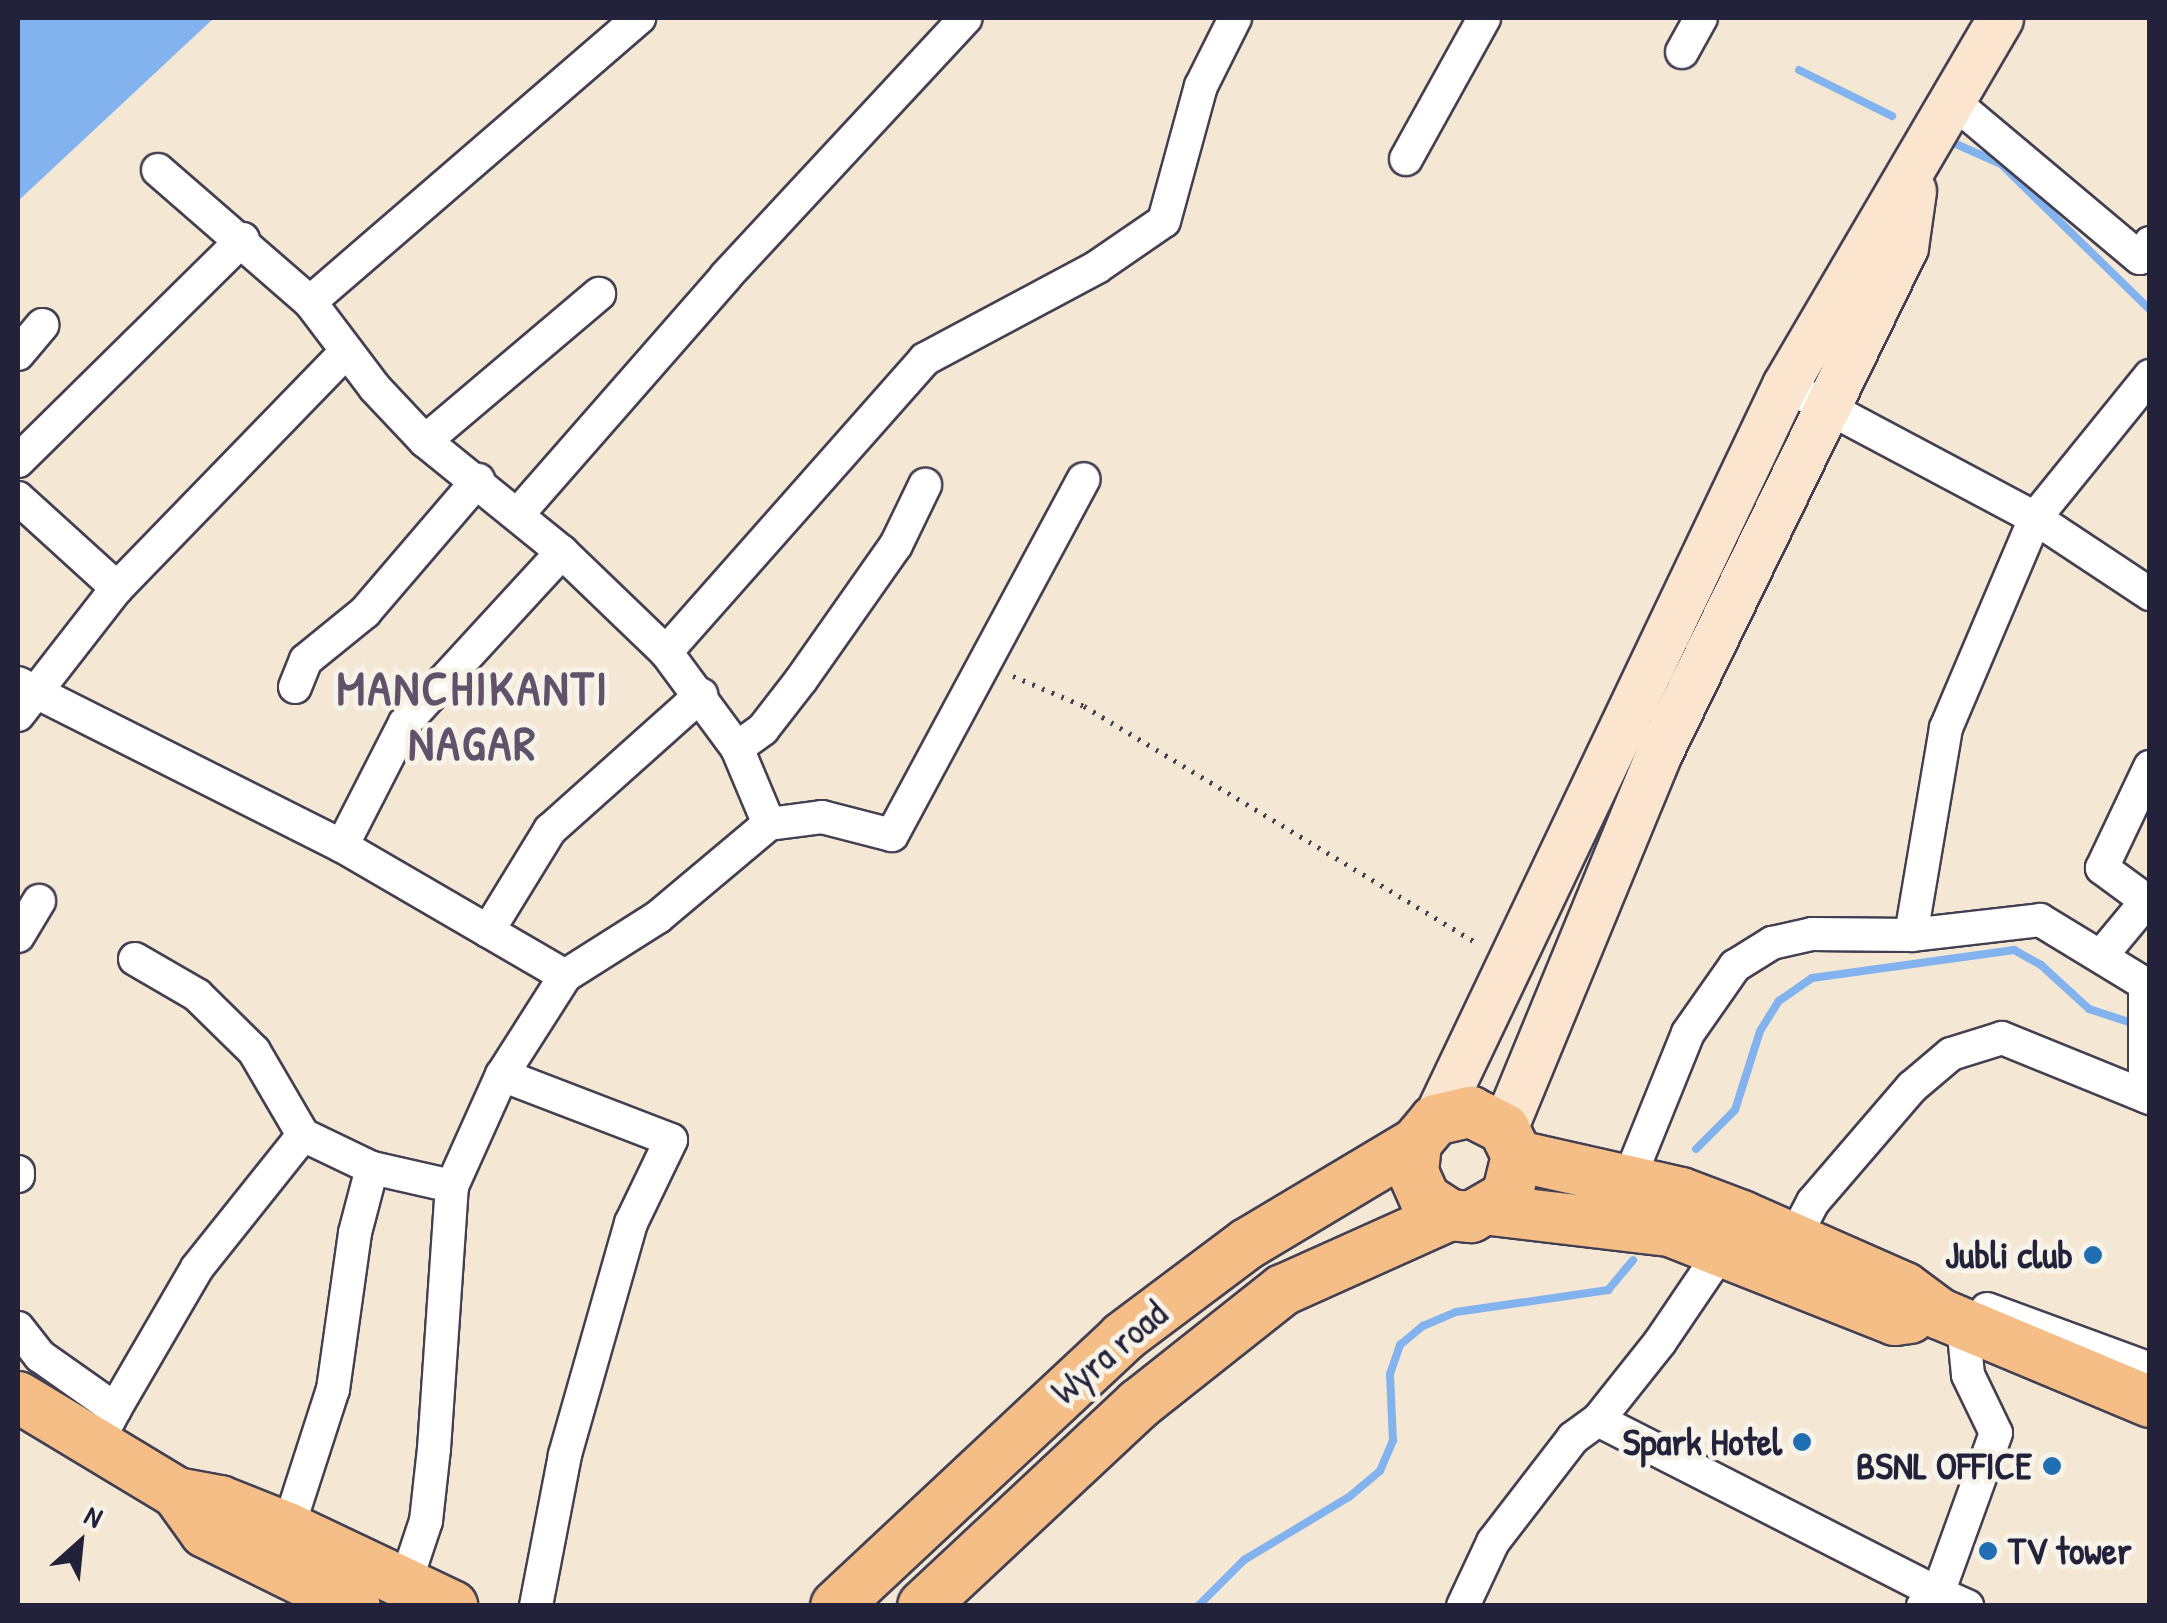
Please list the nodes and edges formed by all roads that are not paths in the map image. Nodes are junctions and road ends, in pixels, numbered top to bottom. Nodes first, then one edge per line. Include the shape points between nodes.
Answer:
1 (639, 18) edge
2 (966, 18) edge
3 (1235, 18) edge
4 (1484, 18) edge
5 (1701, 18) edge
6 (1988, 22) edge
7 (1682, 52) dead end
8 (1955, 102) junction
9 (1406, 159) dead end
10 (1918, 164) junction
11 (158, 170) dead end
12 (243, 239) junction
13 (2150, 243) edge
14 (599, 294) dead end
15 (310, 302) junction
16 (42, 325) dead end
17 (347, 351) junction
18 (18, 354) edge
19 (2148, 382) edge
20 (1785, 385) junction
21 (1825, 406) junction
22 (425, 441) junction
23 (18, 462) edge
24 (1084, 479) dead end
25 (478, 480) junction
26 (925, 485) dead end
27 (18, 498) edge
28 (518, 514) junction
29 (2035, 518) junction
30 (562, 552) junction
31 (117, 588) junction
32 (2150, 594) edge
33 (666, 652) junction
34 (295, 686) dead end
35 (701, 696) junction
36 (24, 697) edge
37 (737, 748) junction
38 (2150, 767) edge
39 (769, 824) junction
40 (342, 846) junction
41 (2148, 899) edge
42 (39, 901) dead end
43 (488, 931) junction
44 (1911, 935) junction
45 (18, 936) edge
46 (2102, 956) junction
47 (134, 959) dead end
48 (565, 976) junction
49 (2147, 992) edge
50 (502, 1075) junction
51 (2147, 1097) edge
52 (1426, 1132) junction
53 (303, 1135) junction
54 (1510, 1142) junction
55 (372, 1168) junction
56 (1629, 1180) junction
57 (452, 1186) junction
58 (1471, 1213) junction
59 (1794, 1238) junction
60 (1722, 1249) junction
61 (1949, 1315) junction
62 (18, 1328) edge
63 (2150, 1368) edge
64 (18, 1397) edge
65 (2150, 1402) edge
66 (1598, 1420) junction
67 (105, 1429) junction
68 (177, 1492) junction
69 (288, 1528) junction
70 (405, 1584) junction
71 (1942, 1601) edge
72 (356, 1606) edge
73 (452, 1606) edge
74 (536, 1606) edge
75 (836, 1606) edge
76 (923, 1606) edge
77 (1463, 1606) edge

1 - 15 street
2 - 28 street via 726,276
3 - 33 street via 1201,86 1164,221 1097,267 926,359
4 - 9 street
5 - 7 street
6 - 8 street
8 - 10 street
8 - 13 street via 2140,258
10 - 20 street
10 - 21 street via 1904,246
11 - 12 street
12 - 15 street
12 - 23 street
14 - 22 street
15 - 17 street
16 - 18 street
17 - 22 street
17 - 31 street
19 - 29 street
20 - 21 street
20 - 52 street
21 - 29 street
21 - 54 street via 1660,751
22 - 25 street
24 - 39 street via 892,835 822,817
25 - 28 street
25 - 34 street via 365,612 306,660
26 - 37 street via 896,545 801,680 762,729
27 - 31 street
28 - 30 street
29 - 32 street
29 - 44 street via 1946,728
30 - 33 street
30 - 40 street via 405,724
31 - 36 street
33 - 35 street
35 - 37 street
35 - 43 street via 550,830
36 - 40 street
37 - 39 street
38 - 41 street via 2102,868
39 - 48 street via 658,917
40 - 43 street
41 - 46 street
42 - 45 street
43 - 48 street
44 - 46 street via 2040,920
44 - 56 street via 1812,934 1772,943 1734,966 1688,1033
46 - 49 street
47 - 53 street via 197,994 254,1050
48 - 50 street
49 - 51 street
50 - 57 street
50 - 74 street via 671,1140 626,1241 565,1454
51 - 59 street via 2002,1038 1951,1054 1912,1087 1826,1188
52 - 54 main road, Wyra road via 1471,1112
52 - 58 main road via 1412,1172 1425,1199
52 - 75 main road, Wyra road via 1248,1244 1122,1337
53 - 55 street
53 - 67 street via 198,1268
54 - 56 main road, Wyra road
54 - 58 main road via 1507,1196
55 - 57 street
55 - 69 street via 355,1234 333,1389
56 - 59 main road, Wyra road
57 - 70 street via 426,1521
58 - 60 main road via 1670,1231
58 - 76 main road, Wyra road via 1283,1290 1139,1404
59 - 61 main road, Wyra road
60 - 61 main road via 1895,1320
60 - 66 street
61 - 63 street via 1954,1297
61 - 65 main road, Wyra road
61 - 71 street via 1996,1433
62 - 67 street
64 - 67 main road
66 - 71 street
66 - 77 street via 1574,1438 1492,1542
67 - 68 main road
68 - 69 main road
68 - 72 main road via 205,1532
69 - 70 main road
70 - 73 main road

